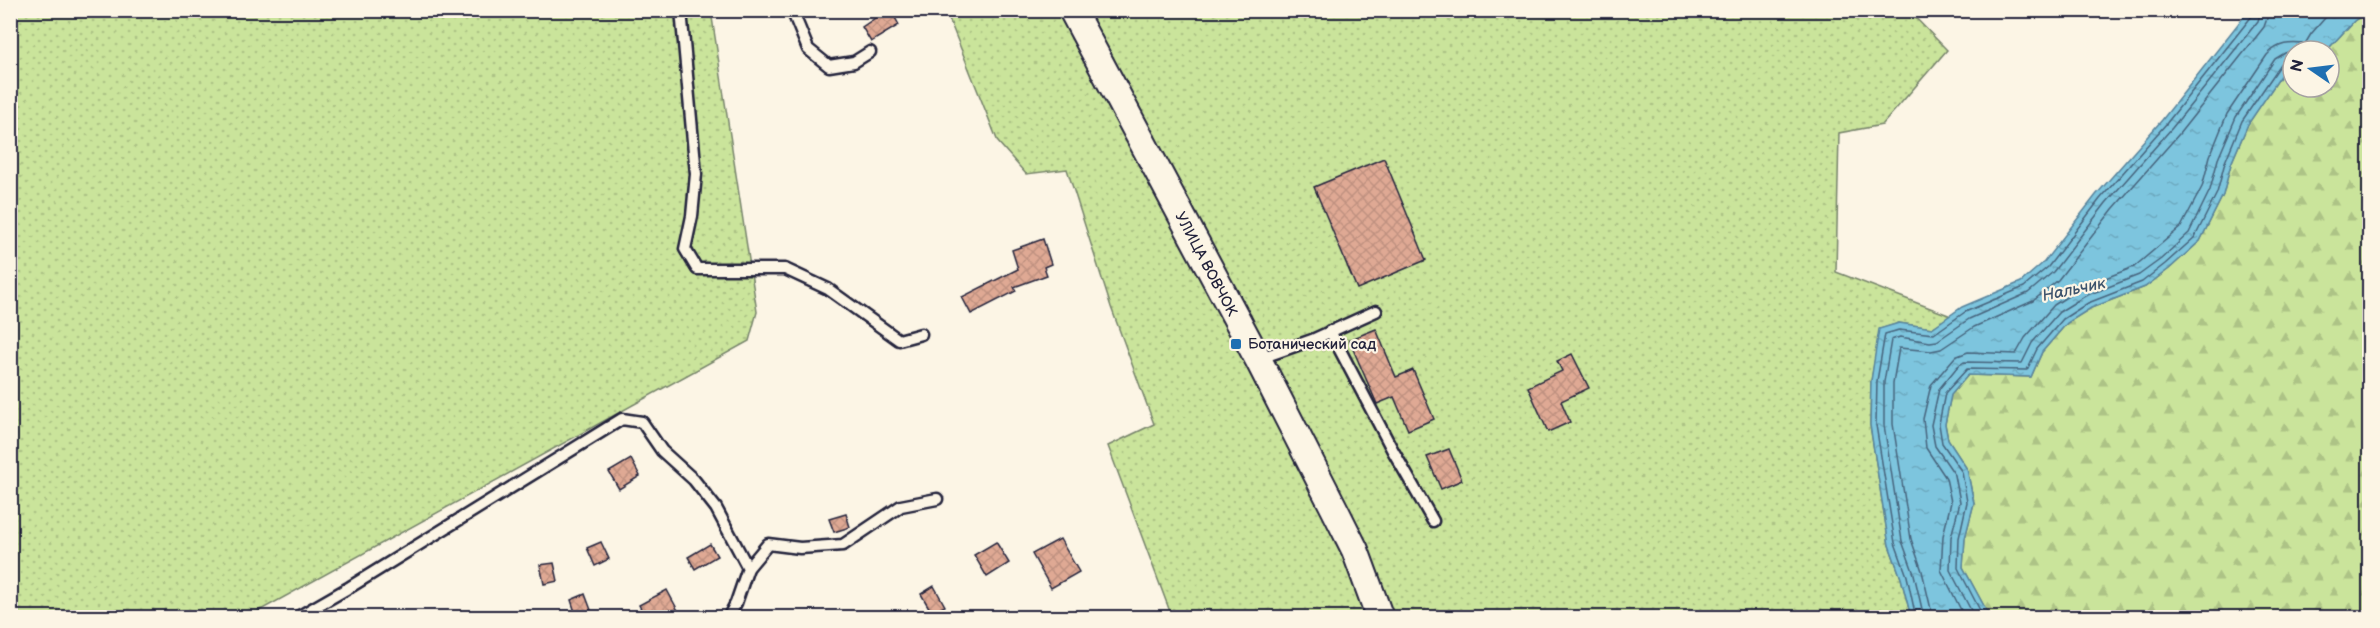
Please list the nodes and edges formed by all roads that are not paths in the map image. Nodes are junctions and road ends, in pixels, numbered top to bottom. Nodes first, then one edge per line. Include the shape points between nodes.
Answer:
1 (681, 10) edge
2 (792, 10) edge
3 (1072, 10) edge
4 (870, 52) dead end
5 (1376, 311) dead end
6 (1330, 331) junction
7 (921, 334) dead end
8 (1258, 359) junction
9 (938, 498) dead end
10 (1433, 521) dead end
11 (748, 568) junction
12 (296, 618) edge
13 (728, 618) edge
14 (1380, 618) edge

1 - 7 lane via 696,174 686,249 697,269 786,270 828,289 899,340
2 - 4 lane via 808,49 829,66 854,62
3 - 8 street, УЛИЦА ВОВЧОК
5 - 6 lane
6 - 8 lane
6 - 10 lane
8 - 14 street, УЛИЦА ВОВЧОК via 1354,550
9 - 11 lane via 901,506 843,545 800,548 768,544
11 - 12 lane via 716,508 694,480 662,452 642,422 622,419
11 - 13 lane

